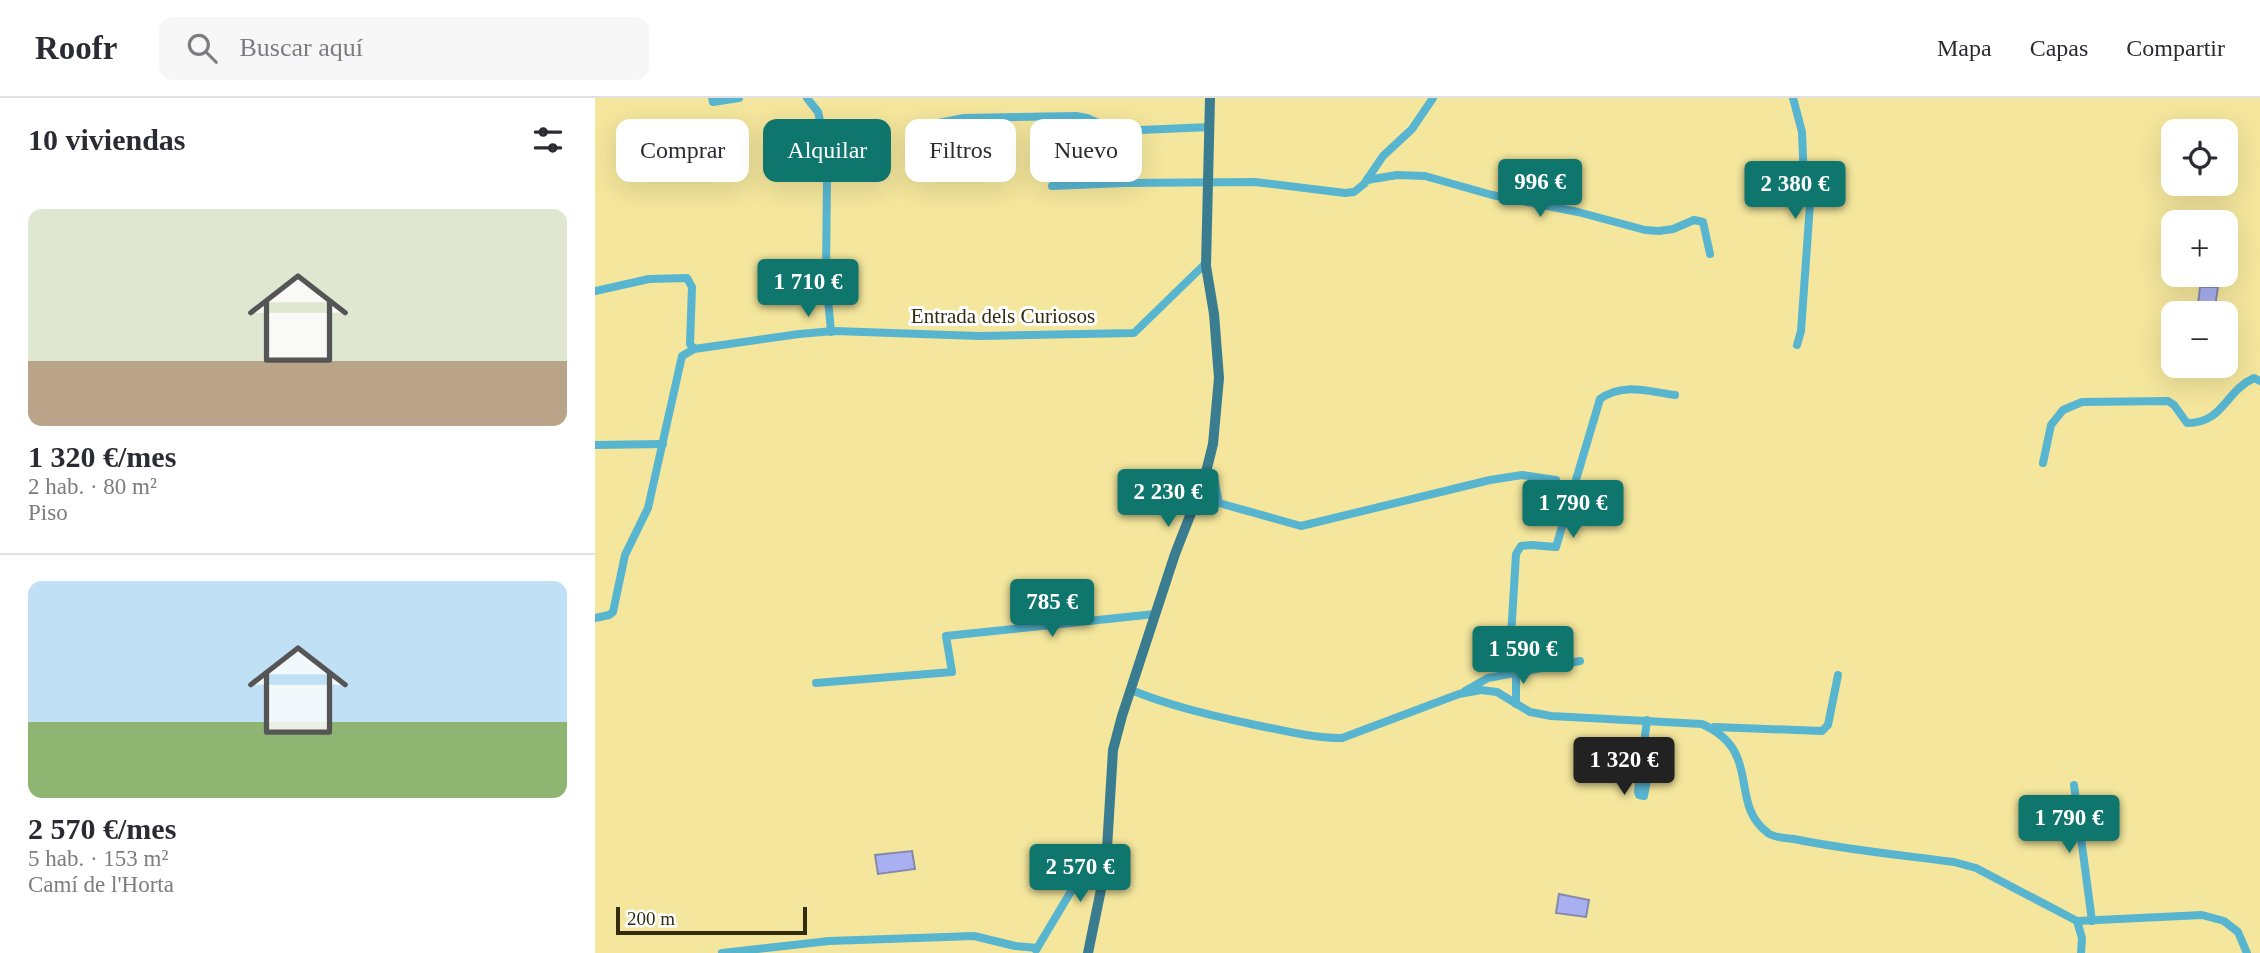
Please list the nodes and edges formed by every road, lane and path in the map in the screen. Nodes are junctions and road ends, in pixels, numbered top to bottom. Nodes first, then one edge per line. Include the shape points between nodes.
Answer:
1 (712, 98) edge
2 (739, 98) edge
3 (807, 98) edge
4 (1210, 98) edge
5 (1433, 98) edge
6 (1793, 98) edge
7 (958, 119) edge
8 (1210, 127) junction
9 (1367, 180) junction
10 (1209, 183) junction
11 (1052, 186) dead end
12 (1710, 254) dead end
13 (1206, 263) junction
14 (595, 291) edge
15 (831, 332) junction
16 (1797, 345) dead end
17 (694, 349) junction
18 (2260, 380) edge
19 (1675, 395) dead end
20 (663, 444) junction
21 (595, 445) edge
22 (2042, 463) dead end
23 (1206, 474) junction
24 (1556, 480) dead end
25 (1155, 614) junction
26 (595, 618) edge
27 (1580, 661) dead end
28 (1516, 673) junction
29 (1838, 675) dead end
30 (816, 683) dead end
31 (1131, 690) junction
32 (1459, 694) junction
33 (1516, 704) junction
34 (1647, 720) junction
35 (1709, 727) junction
36 (1639, 779) dead end
37 (2074, 785) dead end
38 (1108, 847) junction
39 (2077, 921) junction
40 (2092, 921) junction
41 (1036, 951) edge
42 (722, 953) edge
43 (1088, 953) edge
44 (2081, 953) edge
45 (2247, 953) edge

1 - 2 street via 713,102
3 - 15 street via 818,112 824,137
4 - 8 main road
5 - 9 street
6 - 16 street via 1802,132 1804,182 1810,204
7 - 8 street via 1076,116 1117,131
8 - 10 main road
9 - 10 street via 1354,192 1345,193 1255,182
9 - 12 street via 1425,176 1652,231 1694,220 1703,222
10 - 11 street
10 - 13 main road
13 - 15 street, Entrada dels Curiosos via 1134,333 978,336
13 - 23 main road via 1219,378
14 - 17 street via 649,279 687,278 692,287 690,344
15 - 17 street, Entrada dels Curiosos
17 - 20 street via 682,356
18 - 22 street via 2243,383 2212,418 2196,423 2186,423 2168,401 2083,402 2063,410 2051,425
19 - 28 street via 1621,388 1600,400 1556,547 1531,544 1521,546 1516,554 1511,636
20 - 21 street
20 - 26 street via 648,508 625,555 613,612
23 - 24 street via 1213,478 1219,503 1301,526 1501,478 1522,475
23 - 25 main road
25 - 30 street via 946,636 952,672
25 - 31 main road
27 - 28 street
28 - 32 street via 1488,678
28 - 33 street
29 - 35 street via 1828,725 1822,731
31 - 32 street via 1210,715 1325,737 1342,737
31 - 38 main road via 1113,750
32 - 33 street via 1497,692
33 - 34 street via 1551,716
34 - 35 street
34 - 36 street
35 - 39 street via 1720,732 1737,753 1751,815 1770,835 1976,868
37 - 40 street
38 - 41 street via 1070,893
38 - 43 main road
39 - 40 street
39 - 44 street
40 - 45 street via 2202,915 2224,921 2238,932
41 - 42 street via 974,936 829,941

